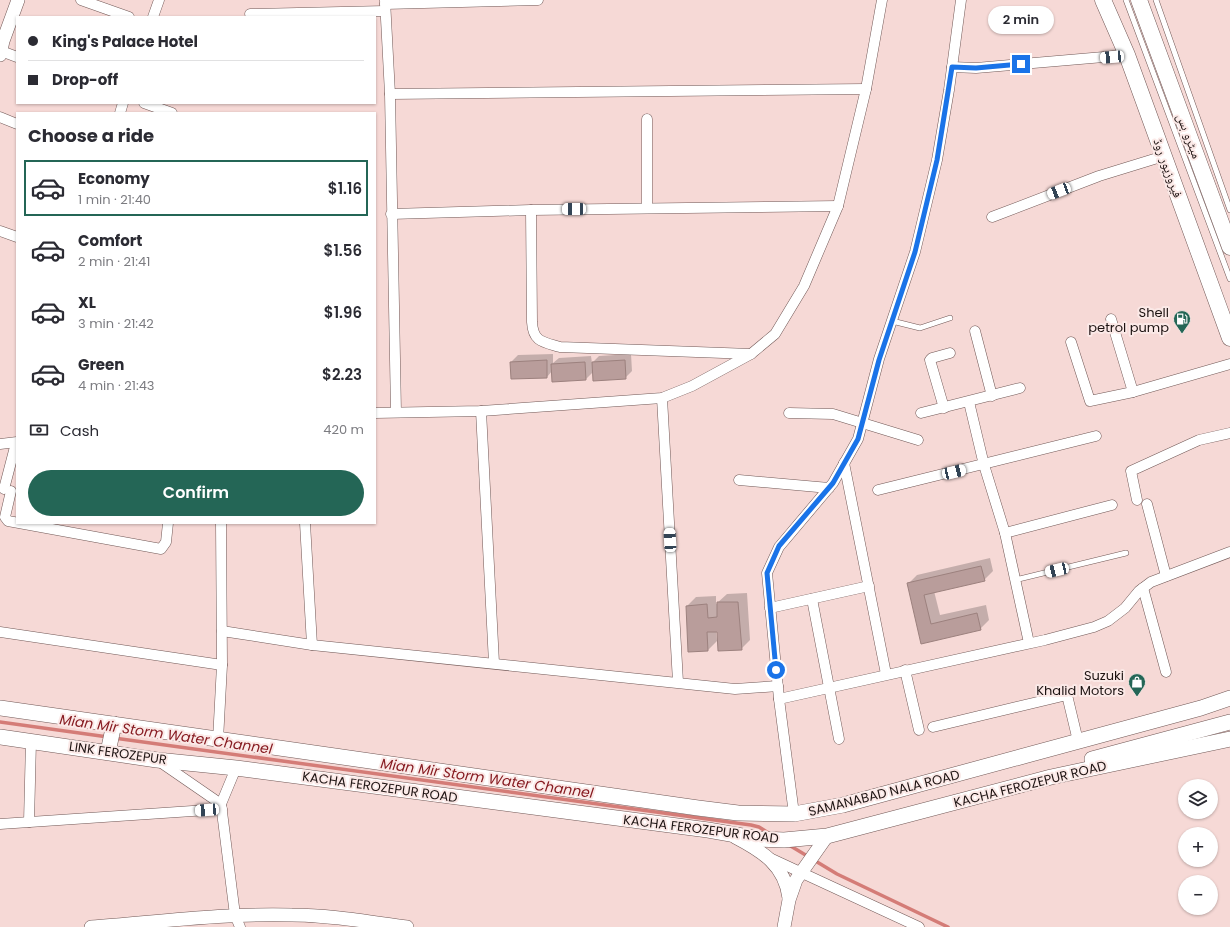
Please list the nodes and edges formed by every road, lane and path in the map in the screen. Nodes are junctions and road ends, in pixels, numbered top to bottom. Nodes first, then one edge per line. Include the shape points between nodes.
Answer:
1 (18, 0) edge
2 (81, 0) edge
3 (159, 0) edge
4 (538, 0) edge
5 (882, 0) edge
6 (961, 0) edge
7 (1103, 0) edge
8 (1126, 0) edge
9 (1139, 0) edge
10 (1156, 0) edge
11 (385, 5) edge
12 (250, 14) dead end
13 (126, 16) edge
14 (153, 16) edge
15 (0, 53) edge
16 (1127, 55) junction
17 (16, 57) edge
18 (952, 67) junction
19 (866, 89) junction
20 (390, 94) junction
21 (147, 104) edge
22 (169, 112) edge
23 (0, 117) edge
24 (648, 119) dead end
25 (16, 124) edge
26 (1164, 156) junction
27 (838, 206) junction
28 (647, 208) junction
29 (531, 210) junction
30 (1230, 210) edge
31 (391, 214) junction
32 (992, 217) dead end
33 (0, 231) edge
34 (16, 237) edge
35 (1230, 247) edge
36 (1230, 280) edge
37 (950, 318) dead end
38 (1111, 319) dead end
39 (892, 321) junction
40 (975, 331) dead end
41 (1230, 338) edge
42 (1071, 342) dead end
43 (950, 353) dead end
44 (751, 354) junction
45 (1230, 364) edge
46 (1020, 388) dead end
47 (1133, 392) junction
48 (992, 396) junction
49 (662, 398) junction
50 (969, 402) junction
51 (944, 408) junction
52 (481, 411) junction
53 (396, 412) junction
54 (376, 413) edge
55 (921, 413) dead end
56 (789, 414) dead end
57 (862, 423) junction
58 (1230, 433) edge
59 (1096, 436) dead end
60 (918, 440) dead end
61 (16, 442) edge
62 (0, 444) edge
63 (16, 447) edge
64 (844, 463) junction
65 (984, 465) junction
66 (739, 480) dead end
67 (829, 488) junction
68 (8, 490) edge
69 (878, 490) dead end
70 (1137, 500) dead end
71 (1147, 504) dead end
72 (1112, 505) dead end
73 (16, 523) edge
74 (19, 524) edge
75 (168, 524) edge
76 (221, 524) edge
77 (305, 524) edge
78 (1004, 534) junction
79 (1230, 552) edge
80 (1126, 553) dead end
81 (1166, 576) junction
82 (1015, 580) junction
83 (869, 586) junction
84 (1143, 588) junction
85 (812, 599) junction
86 (770, 608) junction
87 (0, 632) edge
88 (222, 632) junction
89 (1029, 643) junction
90 (312, 645) junction
91 (494, 663) junction
92 (222, 665) junction
93 (905, 670) junction
94 (1166, 672) dead end
95 (886, 674) junction
96 (678, 682) junction
97 (778, 686) junction
98 (830, 687) junction
99 (1230, 698) edge
100 (779, 699) junction
101 (1230, 705) edge
102 (0, 708) edge
103 (1201, 708) junction
104 (1230, 722) edge
105 (114, 724) junction
106 (933, 727) dead end
107 (919, 730) dead end
108 (0, 737) edge
109 (839, 739) dead end
110 (1230, 739) edge
111 (218, 740) junction
112 (1078, 741) junction
113 (31, 742) junction
114 (108, 752) junction
115 (157, 760) junction
116 (236, 768) junction
117 (1051, 777) junction
118 (221, 807) junction
119 (794, 814) junction
120 (30, 822) junction
121 (0, 824) edge
122 (728, 834) junction
123 (827, 836) junction
124 (766, 856) junction
125 (800, 873) junction
126 (789, 900) junction
127 (238, 921) edge
128 (125, 926) edge
129 (91, 927) edge
130 (407, 927) edge
131 (784, 927) edge
132 (919, 927) edge

1 - 15 street
2 - 13 street
3 - 14 street
4 - 11 street
5 - 19 street
6 - 18 street
7 - 16 main road, فیروزپور روڈ
8 - 36 lane, میٹرو بس
9 - 35 main road
10 - 30 lane
11 - 12 street
11 - 20 street
15 - 17 street
16 - 18 street via 976,68
16 - 26 main road, فیروزپور روڈ
18 - 39 street via 937,160 915,252
19 - 20 street
19 - 27 street
20 - 31 street
21 - 22 street
23 - 25 street
24 - 28 street
26 - 32 street via 1099,176
26 - 41 main road, فیروزپور روڈ
27 - 28 street
27 - 44 street via 804,286 775,334
28 - 29 street
29 - 31 street
29 - 44 street via 532,333 540,341 560,347
31 - 53 street
33 - 34 street
37 - 39 lane via 920,328
38 - 47 street
39 - 57 street
40 - 48 street
42 - 47 street via 1090,401
43 - 51 street via 930,360
44 - 49 street via 692,386
45 - 47 street
46 - 48 street
48 - 50 street
49 - 52 street
49 - 96 street
50 - 51 street
50 - 65 street
51 - 55 street
52 - 53 street
52 - 91 street
53 - 54 street
56 - 57 street via 833,414
57 - 60 street
57 - 64 street via 858,439
58 - 70 street via 1199,440 1131,470
59 - 65 street
61 - 62 street
63 - 68 street
64 - 67 street
64 - 83 street
65 - 69 street
65 - 78 street
66 - 67 street
67 - 86 street via 779,546 767,573
68 - 73 street via 5,517 8,522
71 - 81 street
72 - 78 street
74 - 75 street via 161,549 166,542
76 - 88 street
77 - 90 street
78 - 82 street
79 - 81 street
80 - 82 lane
81 - 84 street
82 - 89 street
83 - 85 street
83 - 95 street
84 - 89 street via 1125,608 1108,621 1094,627
84 - 94 street
85 - 86 street
85 - 98 street
86 - 97 street
87 - 92 street
88 - 90 street
88 - 92 street
89 - 93 street
90 - 91 street
91 - 96 street
92 - 111 street
93 - 95 street
93 - 107 street
95 - 98 street
96 - 97 street via 735,689
97 - 100 street
98 - 100 street
98 - 109 street
99 - 103 main road, SAMANABAD NALA ROAD
100 - 119 street
101 - 103 main road
102 - 105 main road, SAMANABAD NALA ROAD
103 - 112 main road, SAMANABAD NALA ROAD
104 - 117 main road via 1100,756
105 - 111 main road, SAMANABAD NALA ROAD
105 - 114 main road
106 - 112 street via 1067,695
108 - 113 main road, LINK FEROZEPUR
110 - 117 main road, KACHA FEROZEPUR ROAD
111 - 119 main road, SAMANABAD NALA ROAD via 698,808 738,813
112 - 119 main road, SAMANABAD NALA ROAD via 843,805
113 - 114 main road, LINK FEROZEPUR
113 - 120 street
114 - 115 main road, LINK FEROZEPUR
115 - 116 main road, LINK FEROZEPUR
115 - 118 street
116 - 118 street
116 - 122 main road, KACHA FEROZEPUR ROAD
117 - 123 main road, KACHA FEROZEPUR ROAD
118 - 120 street
118 - 127 street
120 - 121 street
122 - 123 main road, KACHA FEROZEPUR ROAD via 784,840
122 - 124 street
123 - 125 street
124 - 125 street
124 - 126 street via 781,872 788,889
125 - 126 street
125 - 132 street
126 - 131 street
127 - 128 street
127 - 130 street via 293,915
128 - 129 street

